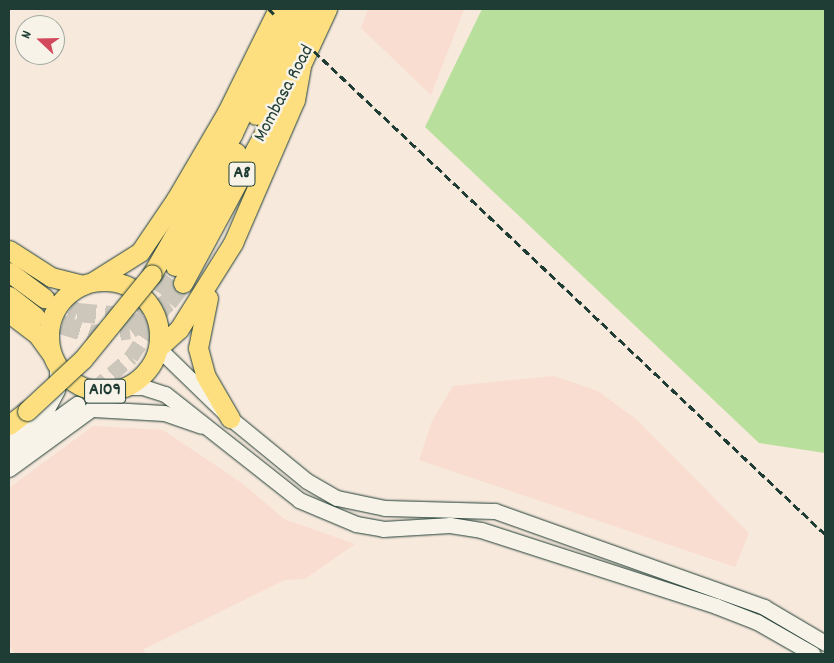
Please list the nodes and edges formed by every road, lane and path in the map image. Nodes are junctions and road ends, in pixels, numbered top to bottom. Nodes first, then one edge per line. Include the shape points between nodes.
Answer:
1 (278, 9) edge
2 (292, 9) edge
3 (310, 9) edge
4 (326, 9) edge
5 (301, 64) junction
6 (9, 250) edge
7 (9, 272) edge
8 (215, 278) junction
9 (88, 283) junction
10 (9, 296) edge
11 (44, 298) tunnel mouth
12 (9, 313) edge
13 (35, 316) tunnel mouth
14 (158, 348) junction
15 (55, 360) junction
16 (124, 387) junction
17 (77, 404) tunnel mouth
18 (93, 409) junction
19 (230, 418) junction
20 (9, 425) edge
21 (212, 430) junction
22 (9, 441) edge
23 (9, 454) edge
24 (9, 469) edge
25 (825, 644) edge
26 (813, 654) edge

1 - 9 highway via 227,112 176,200 140,252
2 - 20 highway, bridge via 233,133 152,274 78,364
3 - 5 highway, Mombasa Road / A8 via 179,274
4 - 5 highway, Mombasa Road / A8
5 - 8 highway via 295,100
6 - 9 highway via 51,277
7 - 11 highway
8 - 14 highway via 179,329
8 - 19 highway via 200,323 198,348 205,376
9 - 14 highway via 128,286 143,296 159,328
9 - 15 highway via 66,296 54,313 50,329
10 - 13 highway
12 - 15 highway via 37,334
14 - 16 highway, A109 via 140,378
14 - 19 main road
15 - 16 highway, A109 via 89,389
15 - 22 main road via 57,390 47,409
16 - 18 main road
16 - 21 main road via 165,394
17 - 23 main road
18 - 21 main road via 164,413
18 - 24 main road
19 - 25 main road via 307,482 337,498 385,508 495,511 764,607
21 - 26 main road via 299,500 356,524 383,529 450,525 481,530 716,606 757,622

